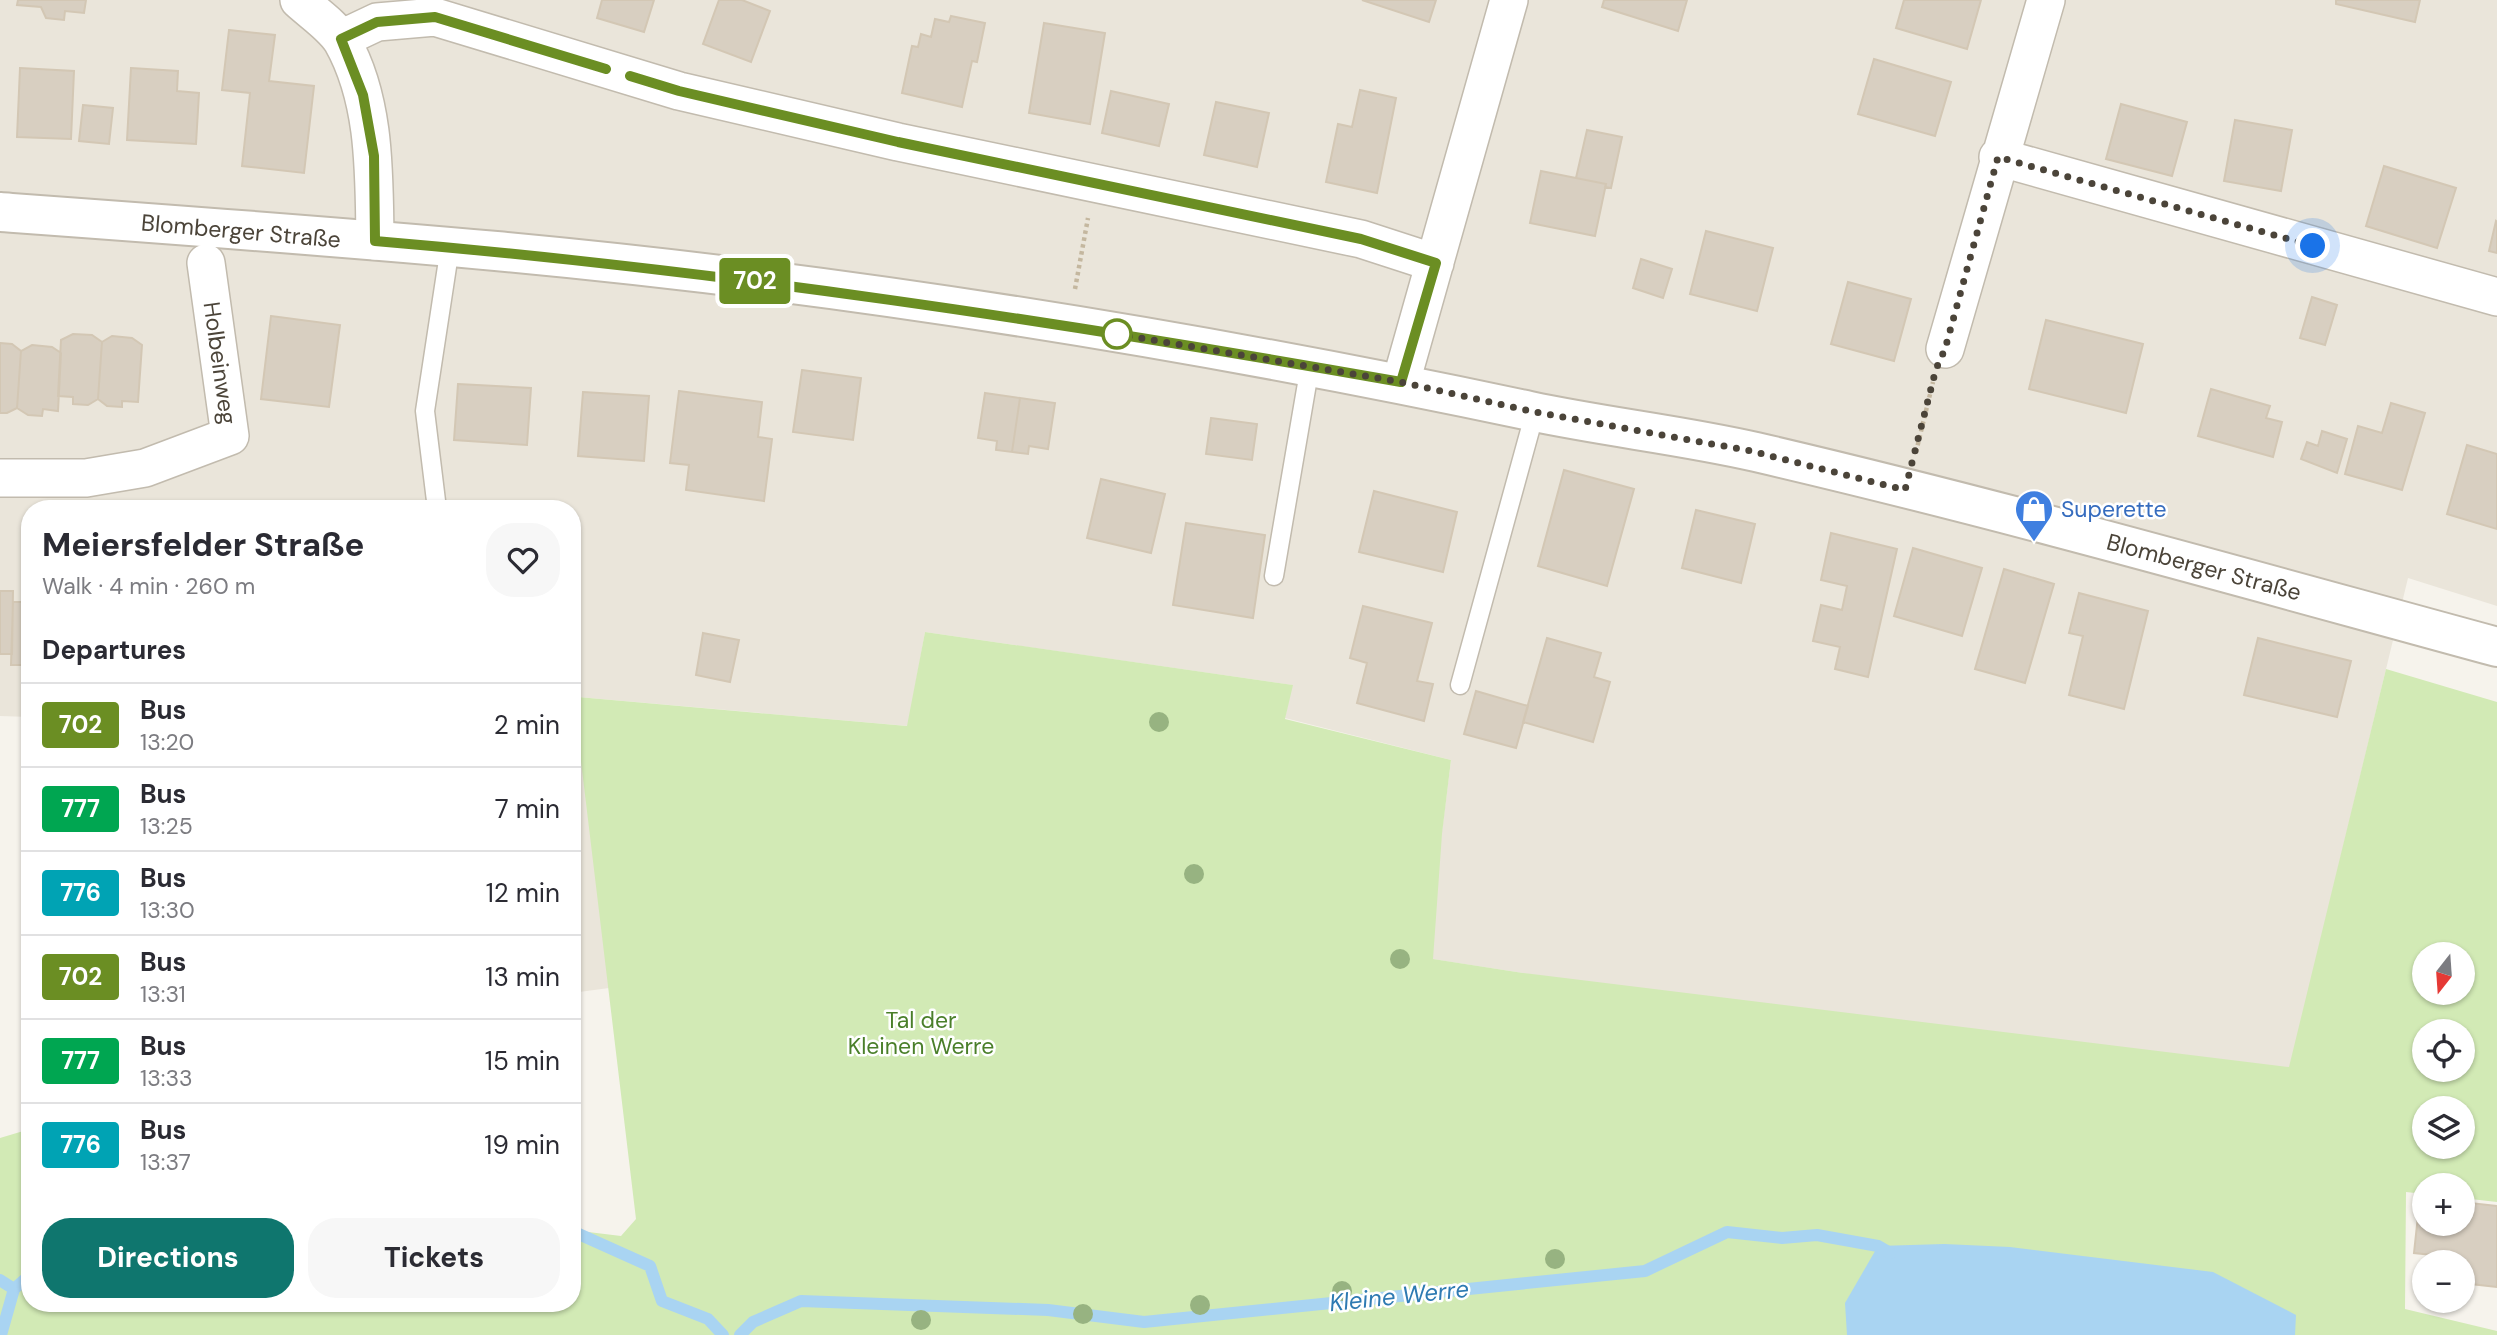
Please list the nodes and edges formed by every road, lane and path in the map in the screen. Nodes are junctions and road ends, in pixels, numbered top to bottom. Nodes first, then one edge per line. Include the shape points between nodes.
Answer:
1 (299, 0) edge
2 (1509, 0) edge
3 (2046, 0) edge
4 (341, 39) junction
5 (1998, 157) junction
6 (1095, 183) junction
7 (0, 212) edge
8 (375, 241) junction
9 (450, 247) junction
10 (206, 263) dead end
11 (1436, 263) junction
12 (2497, 297) edge
13 (1069, 326) junction
14 (1945, 349) joint
15 (1310, 366) junction
16 (1401, 382) junction
17 (1535, 412) junction
18 (0, 478) edge
19 (1905, 490) junction
20 (436, 500) edge
21 (1274, 576) dead end
22 (2497, 647) edge
23 (1460, 685) dead end

1 - 4 street
2 - 11 street
3 - 5 street
4 - 6 street via 377,22 435,17 679,91
4 - 8 street via 363,95 374,156
5 - 12 street
5 - 14 street
6 - 11 street via 1361,239
6 - 13 path
7 - 8 street, Blomberger Straße
8 - 9 street, Blomberger Straße
9 - 13 street, Blomberger Straße via 778,283
9 - 20 lane via 425,411
10 - 18 street, Holbeinweg via 230,436 145,468 86,478
11 - 16 street
13 - 15 street, Blomberger Straße
14 - 19 path
15 - 16 street, Blomberger Straße
15 - 21 lane
16 - 17 street, Blomberger Straße
17 - 19 street, Blomberger Straße via 1751,451
17 - 23 lane
19 - 22 street, Blomberger Straße via 2062,528

